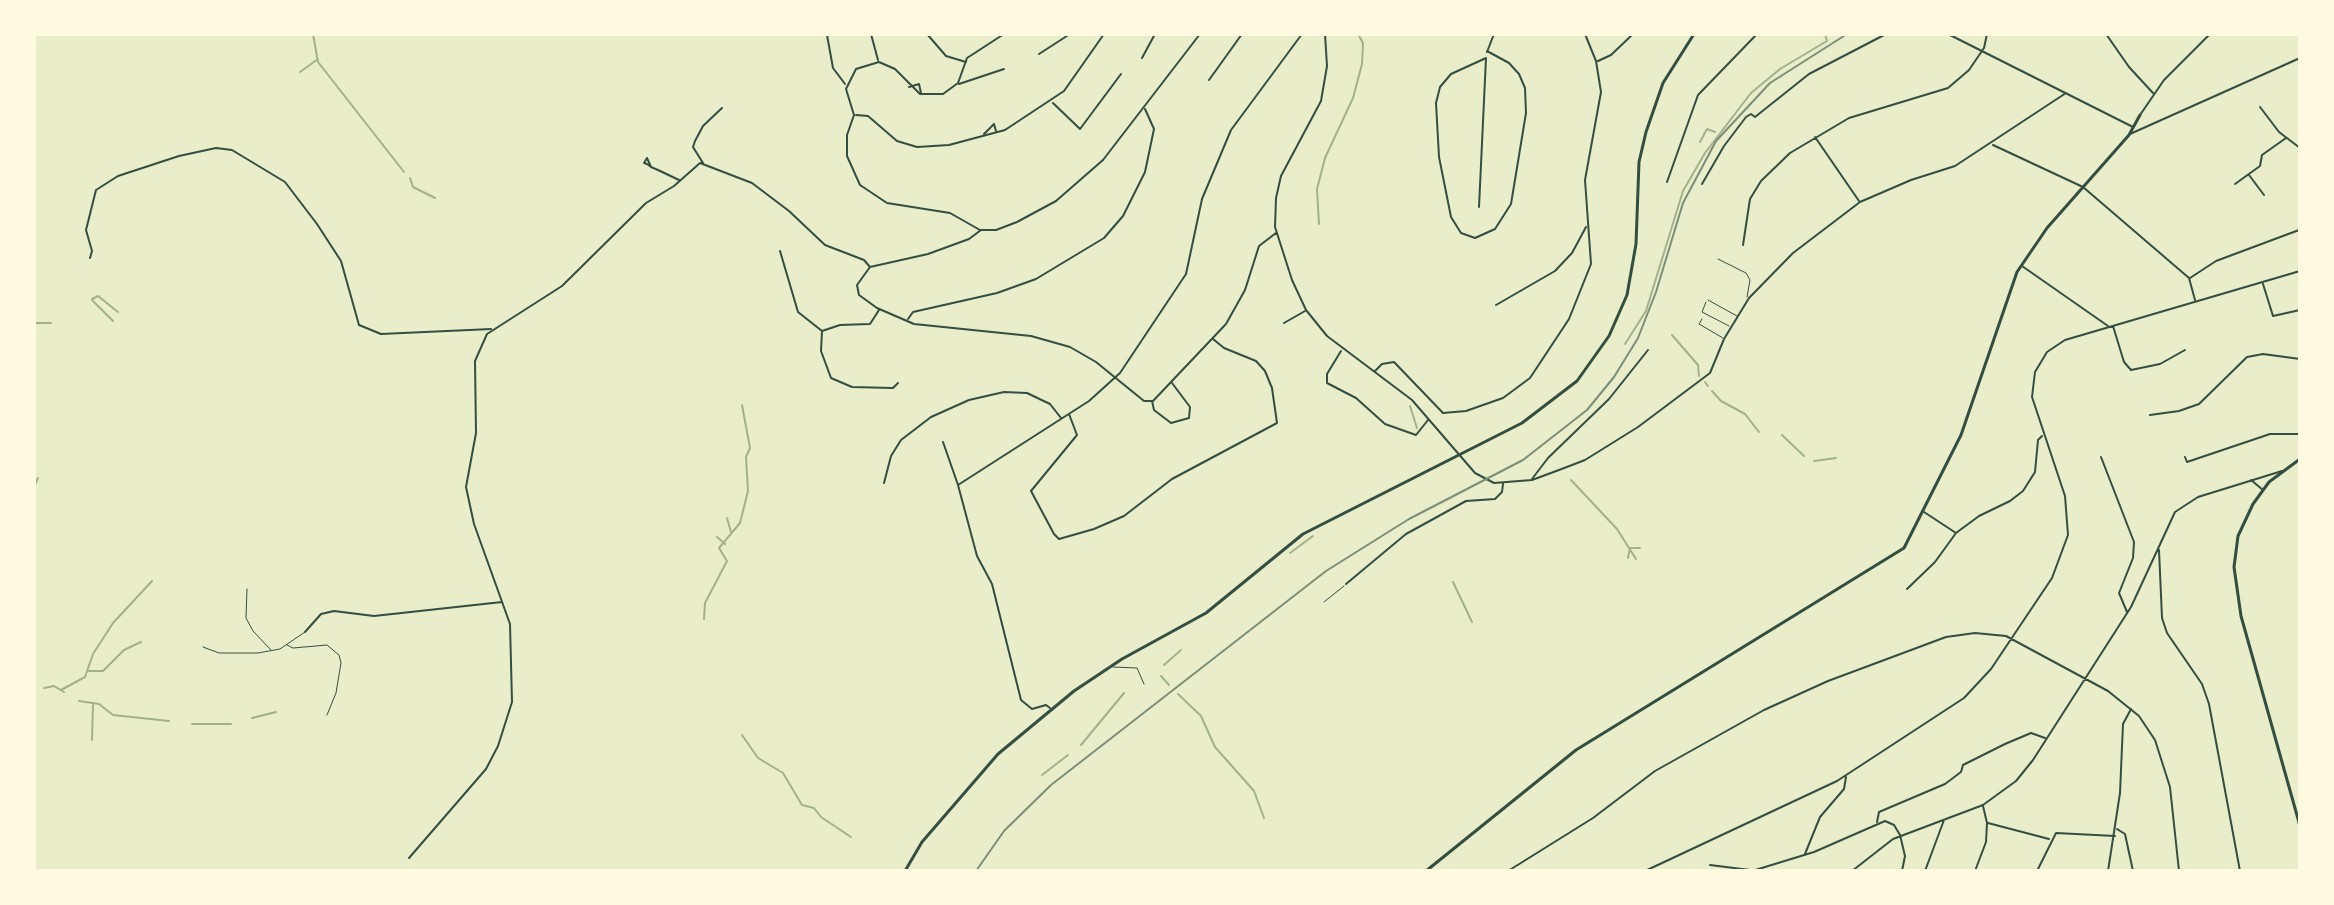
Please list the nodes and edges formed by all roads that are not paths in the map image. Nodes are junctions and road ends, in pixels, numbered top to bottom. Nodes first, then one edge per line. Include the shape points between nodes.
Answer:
1 (871, 34) edge
2 (927, 34) edge
3 (1004, 34) edge
4 (1070, 34) edge
5 (1104, 34) edge
6 (1155, 34) edge
7 (1200, 34) edge
8 (1242, 34) edge
9 (1302, 34) edge
10 (1325, 34) edge
11 (1494, 34) edge
12 (1585, 34) edge
13 (1633, 34) edge
14 (1694, 34) edge
15 (1757, 34) edge
16 (1886, 34) edge
17 (1948, 34) edge
18 (1987, 34) edge
19 (2106, 34) edge
20 (2210, 34) edge
21 (827, 35) edge
22 (828, 40) junction
23 (823, 41) dead end
24 (1982, 52) junction
25 (1039, 54) dead end
26 (1487, 55) junction
27 (1142, 58) dead end
28 (2300, 58) edge
29 (1596, 61) junction
30 (879, 62) junction
31 (966, 62) junction
32 (1004, 69) dead end
33 (1121, 74) dead end
34 (1209, 80) dead end
35 (958, 83) junction
36 (846, 84) junction
37 (909, 87) junction
38 (2066, 93) junction
39 (2154, 93) junction
40 (920, 94) junction
41 (1053, 102) junction
42 (2260, 107) dead end
43 (722, 108) dead end
44 (1144, 108) junction
45 (854, 115) junction
46 (2140, 115) joint
47 (2133, 127) junction
48 (996, 132) junction
49 (2129, 135) junction
50 (982, 136) junction
51 (1815, 136) junction
52 (2286, 138) junction
53 (1990, 143) junction
54 (2300, 148) edge
55 (703, 164) junction
56 (651, 167) dead end
57 (2249, 174) junction
58 (679, 181) junction
59 (1667, 182) dead end
60 (1702, 184) dead end
61 (2235, 184) dead end
62 (2083, 187) junction
63 (2264, 195) dead end
64 (1860, 202) junction
65 (1479, 207) dead end
66 (1587, 222) junction
67 (981, 230) junction
68 (2299, 230) edge
69 (1277, 233) junction
70 (1743, 245) dead end
71 (780, 251) dead end
72 (90, 258) dead end
73 (1718, 259) dead end
74 (2021, 266) junction
75 (870, 267) junction
76 (2300, 271) edge
77 (2189, 278) junction
78 (2262, 282) junction
79 (1749, 298) junction
80 (2195, 301) junction
81 (1496, 305) dead end
82 (880, 309) junction
83 (1306, 310) junction
84 (2300, 310) edge
85 (1737, 316) junction
86 (1702, 319) dead end
87 (907, 322) junction
88 (1284, 323) dead end
89 (2113, 325) junction
90 (2108, 326) junction
91 (1731, 327) junction
92 (493, 329) junction
93 (822, 331) junction
94 (1213, 339) junction
95 (1724, 339) junction
96 (1342, 350) junction
97 (1648, 350) dead end
98 (2185, 350) dead end
99 (2300, 359) edge
100 (1374, 372) junction
101 (1116, 378) junction
102 (1171, 382) junction
103 (898, 383) dead end
104 (1152, 401) junction
105 (1069, 414) junction
106 (2150, 415) dead end
107 (1430, 418) junction
108 (1062, 419) junction
109 (2300, 434) edge
110 (2044, 436) junction
111 (943, 442) dead end
112 (1459, 455) junction
113 (2101, 457) dead end
114 (2185, 457) dead end
115 (2300, 459) edge
116 (2283, 471) junction
117 (2259, 476) junction
118 (2250, 479) junction
119 (1532, 480) junction
120 (2269, 482) junction
121 (884, 483) dead end
122 (1503, 484) junction
123 (958, 485) junction
124 (2263, 490) junction
125 (1924, 512) junction
126 (1956, 533) junction
127 (2158, 549) junction
128 (1346, 584) joint
129 (247, 589) dead end
130 (1907, 589) dead end
131 (503, 602) junction
132 (1324, 602) dead end
133 (2128, 613) junction
134 (305, 632) joint
135 (2011, 639) junction
136 (287, 645) junction
137 (203, 647) dead end
138 (272, 651) junction
139 (1111, 666) junction
140 (2084, 677) junction
141 (1144, 684) dead end
142 (1050, 709) junction
143 (2131, 709) junction
144 (327, 715) dead end
145 (2046, 739) junction
146 (1846, 776) junction
147 (1983, 805) junction
148 (1944, 819) junction
149 (1877, 822) junction
150 (1987, 823) junction
151 (2300, 826) edge
152 (2116, 829) junction
153 (1900, 835) junction
154 (2115, 836) junction
155 (2050, 840) junction
156 (1805, 854) junction
157 (409, 858) dead end
158 (1710, 865) dead end
159 (870, 871) edge
160 (890, 871) edge
161 (905, 871) edge
162 (1426, 871) edge
163 (1508, 871) edge
164 (1645, 871) edge
165 (1752, 871) edge
166 (1852, 871) edge
167 (1902, 871) edge
168 (1925, 871) edge
169 (1975, 871) edge
170 (2037, 871) edge
171 (2108, 871) edge
172 (2133, 871) edge
173 (2179, 871) edge
174 (2240, 871) edge

1 - 30 street
2 - 31 street via 946,56
3 - 31 street
4 - 25 street
5 - 41 street via 1086,65
6 - 27 street
7 - 44 street
8 - 34 street
9 - 101 street via 1231,130 1202,199 1183,279
10 - 69 street via 1324,87 1310,126 1281,176
11 - 26 street
12 - 29 street
13 - 29 street
14 - 112 main road via 1673,64 1652,112 1639,162 1631,278 1609,336 1585,371 1551,403
15 - 59 street via 1696,99
16 - 60 street via 1809,74 1755,117 1746,117
17 - 24 street
18 - 24 street
19 - 39 street
20 - 39 street
21 - 22 street
22 - 23 street
22 - 36 street via 833,68
24 - 38 street
24 - 51 street via 1948,88 1873,109
26 - 26 street via 1451,74 1436,103 1447,203 1458,230 1472,238 1489,234 1507,213 1525,128 1521,78 1509,63
26 - 65 street
28 - 49 street
29 - 66 street via 1601,97 1585,180
30 - 36 street via 861,66
30 - 37 street via 896,70
31 - 35 street
32 - 35 street
33 - 41 street via 1080,129
35 - 40 street via 939,95
36 - 45 street
37 - 40 street
37 - 40 street via 919,84
38 - 47 street
38 - 53 street
39 - 46 street
41 - 48 street
42 - 52 street
43 - 55 street via 695,141
44 - 67 street via 1103,160 1070,190 1025,218
44 - 87 street via 1154,129 1145,172 1123,216 1104,238 1036,279 913,312
45 - 50 street via 868,116 890,136 917,147
45 - 67 street via 847,156 871,195 887,203 950,213
46 - 47 main road
47 - 49 main road
48 - 50 street
48 - 50 street via 994,124 989,125
49 - 62 main road
51 - 64 street
51 - 70 street via 1790,153 1755,190 1746,209
52 - 54 street
52 - 57 street via 2262,155 2260,166
53 - 62 street
53 - 64 street via 1955,166
55 - 58 street
55 - 75 street via 752,183 825,245
56 - 58 street
57 - 61 street
57 - 63 street
58 - 92 street via 646,203 554,293
62 - 74 main road
62 - 77 street
64 - 79 street via 1793,253
66 - 81 street via 1561,265
66 - 100 street via 1592,249 1588,275 1571,315 1525,382 1491,403 1450,414 1437,408 1396,363 1384,363
67 - 75 street via 928,254
68 - 77 street via 2212,263
69 - 83 street
69 - 94 street via 1263,239 1240,300
71 - 93 street via 797,309
72 - 92 street via 86,230 96,190 118,176 179,156 232,150 285,182 317,224 341,261 359,325 381,334
73 - 79 lane via 1746,273
74 - 90 street
74 - 125 main road via 1963,428
75 - 82 street via 858,280 858,291
76 - 78 street
77 - 80 street
78 - 80 street
78 - 84 street via 2273,316
79 - 85 street
80 - 89 street
82 - 87 street
82 - 93 street via 870,324
83 - 88 street
83 - 96 street
85 - 91 street
85 - 91 lane via 1707,301 1702,312
86 - 95 lane via 1699,324
87 - 101 street via 1046,339 1080,351
89 - 90 street
89 - 98 street via 2131,370 2156,366
90 - 110 street via 2061,342 2039,363 2032,397
91 - 95 street
92 - 131 street via 475,361 476,433 466,487
93 - 103 street via 823,364 835,382 880,388
94 - 102 street
94 - 105 street via 1265,371 1276,425 1172,479 1124,516 1059,539 1031,491 1077,435
95 - 119 street via 1710,373 1638,427 1585,460
96 - 100 street
96 - 107 street via 1326,375 1327,383 1356,398 1380,422 1416,435
97 - 119 street
99 - 106 street via 2247,357 2199,404
100 - 107 street
101 - 104 street via 1144,401
101 - 105 street
102 - 104 street
102 - 104 street via 1190,407 1191,417 1171,423 1154,410
105 - 108 street
107 - 112 street
108 - 121 street via 1050,404 1027,393 969,400 908,433 892,453
108 - 123 street
109 - 114 street via 2270,434 2187,462
110 - 126 street via 2038,440 2035,472 2023,491
110 - 135 street via 2066,499 2068,535 2052,580
111 - 123 street
112 - 122 street via 1478,476
112 - 139 main road via 1303,534 1206,613
113 - 133 street via 2134,542 2119,593
115 - 116 main road
116 - 117 street
116 - 120 main road
117 - 118 street
117 - 120 street
118 - 124 street
118 - 127 street via 2183,505 2169,520
119 - 122 street
120 - 124 main road
122 - 128 street via 1495,499 1466,501 1406,534
123 - 142 street via 977,556 990,579 1021,700 1032,709
124 - 151 main road via 2238,536 2235,588
125 - 126 street
125 - 162 main road via 1897,553 1572,753
126 - 130 street
127 - 133 street
127 - 174 street via 2163,623 2202,684
128 - 132 lane
129 - 138 lane via 246,618
131 - 134 street via 382,615 328,612
131 - 157 street via 512,638 512,702 504,732 486,769
133 - 140 street
134 - 136 lane
135 - 140 street
135 - 146 street via 1964,698
135 - 163 street via 1975,633 1946,637 1764,710 1655,771
136 - 138 lane
136 - 144 lane via 327,645 339,655 336,693
137 - 138 lane via 219,653
139 - 141 lane via 1136,668
139 - 142 main road
140 - 143 street
140 - 145 street
142 - 161 main road via 998,754 934,827
143 - 152 street via 2123,724
143 - 173 street via 2155,740 2166,770
145 - 147 street via 2016,781
145 - 149 street via 2026,734 1995,749 1963,765 1945,784 1879,812
146 - 156 street via 1844,789 1821,815
146 - 164 street
147 - 148 street
147 - 150 street
148 - 153 street
148 - 168 street
149 - 153 street via 1892,823
149 - 156 street
150 - 155 street
150 - 169 street
152 - 154 street
152 - 172 street via 2125,834
153 - 166 street
153 - 167 street
154 - 155 street via 2064,831
154 - 171 street
155 - 170 street
156 - 165 street
158 - 165 street
159 - 160 street

